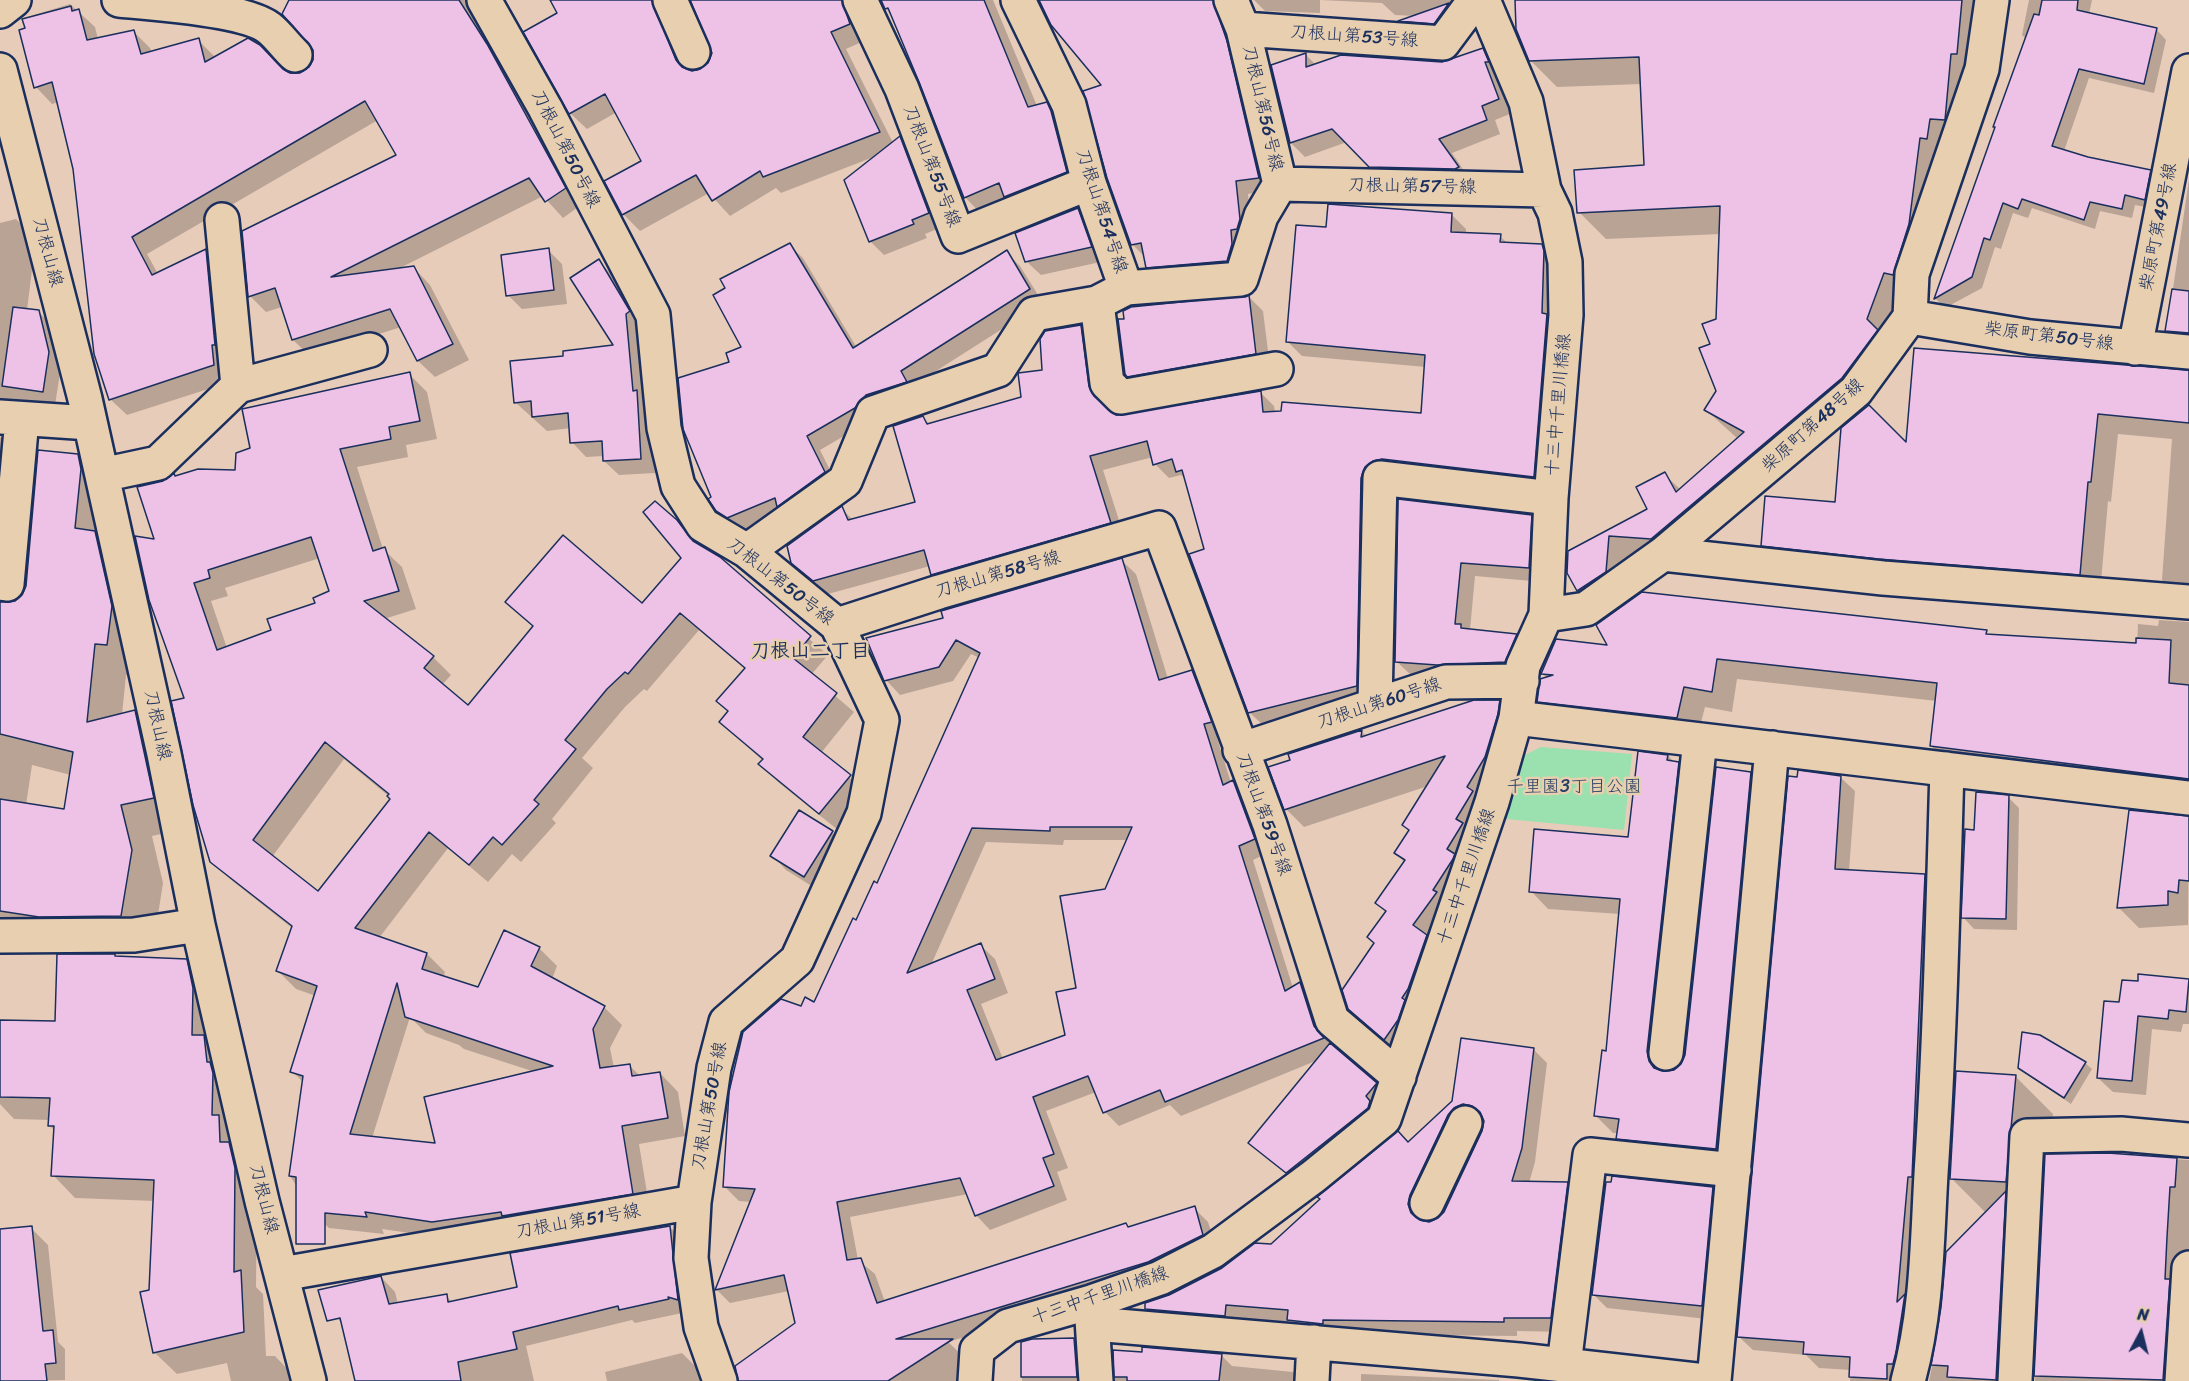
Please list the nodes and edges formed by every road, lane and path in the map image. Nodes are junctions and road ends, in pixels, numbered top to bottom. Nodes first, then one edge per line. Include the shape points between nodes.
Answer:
1 (14, 0) edge
2 (119, 0) edge
3 (484, 0) edge
4 (670, 0) edge
5 (860, 0) edge
6 (1018, 0) edge
7 (1475, 0) edge
8 (1483, 0) edge
9 (1992, 0) edge
10 (0, 11) edge
11 (1237, 15) edge
12 (693, 52) dead end
13 (295, 55) dead end
14 (0, 70) edge
15 (2189, 71) edge
16 (1089, 183) junction
17 (1280, 184) junction
18 (1544, 189) junction
19 (222, 220) dead end
20 (1126, 288) junction
21 (1097, 303) junction
22 (1910, 317) junction
23 (2135, 348) junction
24 (370, 350) dead end
25 (2189, 352) edge
26 (1276, 369) dead end
27 (238, 386) junction
28 (11, 418) edge
29 (90, 423) junction
30 (102, 476) junction
31 (1551, 498) junction
32 (1159, 528) joint
33 (747, 551) junction
34 (1664, 554) junction
35 (0, 583) edge
36 (2189, 602) edge
37 (1546, 615) junction
38 (837, 625) junction
39 (1522, 681) junction
40 (1375, 704) junction
41 (1516, 718) junction
42 (1700, 740) junction
43 (1772, 748) junction
44 (1240, 750) junction
45 (1947, 769) junction
46 (2189, 798) edge
47 (198, 925) junction
48 (0, 936) edge
49 (1666, 1053) dead end
50 (1399, 1077) junction
51 (1465, 1123) dead end
52 (2189, 1140) edge
53 (1734, 1170) junction
54 (694, 1202) junction
55 (1427, 1203) dead end
56 (2189, 1268) edge
57 (282, 1274) junction
58 (2188, 1311) edge
59 (1092, 1313) junction
60 (1314, 1342) junction
61 (1564, 1365) junction
62 (1519, 1371) edge
63 (309, 1381) edge
64 (720, 1381) edge
65 (975, 1381) edge
66 (1096, 1381) edge
67 (1312, 1381) edge
68 (1705, 1381) edge
69 (1714, 1381) edge
70 (1908, 1381) edge
71 (2015, 1381) edge
72 (2182, 1381) edge

1 - 10 street
2 - 13 street via 198,8 247,19 268,27
3 - 33 street, 刀根山第50号線 via 653,315 664,428 678,486 703,525
4 - 12 street
5 - 16 street, 刀根山第55号線 via 902,89 958,236
6 - 16 street, 刀根山第54号線 via 1070,105
7 - 11 street, 刀根山第53号線 via 1443,43
8 - 18 street, 十三中千里川橋線 via 1526,102
9 - 22 street via 1982,69 1912,274
11 - 17 street, 刀根山第56号線
14 - 29 street, 刀根山線
15 - 23 street, 柴原町第49号線
16 - 20 street, 刀根山第54号線
17 - 18 street, 刀根山第57号線
17 - 20 street, 刀根山第56号線 via 1261,216 1241,279
18 - 31 street, 十三中千里川橋線 via 1555,213 1565,262 1566,315
19 - 27 street
20 - 21 street, 刀根山第54号線
21 - 26 street via 1107,383 1121,397
21 - 33 street, 刀根山第54号線 via 1034,314 998,370 873,413 845,481
22 - 23 street, 柴原町第50号線 via 2030,337
22 - 34 street, 柴原町第48号線 via 1856,391
23 - 25 street, 柴原町第50号線
24 - 27 street
27 - 30 street via 158,463
28 - 29 street
28 - 35 street via 7,584
29 - 30 street, 刀根山線
30 - 47 street, 刀根山線 via 162,742
31 - 37 street, 十三中千里川橋線
31 - 40 street via 1380,478
32 - 38 street, 刀根山第58号線
32 - 44 street, 刀根山第59号線
33 - 38 street, 刀根山第50号線
34 - 36 street via 1883,578
34 - 37 street, 柴原町第48号線 via 1586,609
37 - 39 street, 十三中千里川橋線 via 1523,666
38 - 54 street, 刀根山第50号線 via 882,720 864,813 797,960 726,1022 714,1068
39 - 40 street, 刀根山第60号線 via 1446,682
39 - 41 street, 十三中千里川橋線
40 - 44 street, 刀根山第60号線
41 - 42 street
41 - 50 street, 十三中千里川橋線 via 1492,802
42 - 43 street
42 - 49 street
43 - 45 street
43 - 53 street
44 - 50 street, 刀根山第59号線 via 1270,825 1332,1020
45 - 46 street
45 - 70 street via 1939,1050 1922,1316
47 - 48 street via 134,935
47 - 57 street, 刀根山線
50 - 59 street, 十三中千里川橋線 via 1384,1119 1262,1216 1213,1251
51 - 55 street
52 - 71 street via 2121,1134 2027,1136
53 - 61 street via 1590,1155
53 - 69 street
54 - 57 street, 刀根山第51号線
54 - 64 street via 691,1258 701,1327
56 - 58 street
57 - 63 street, 刀根山線
58 - 72 street
59 - 60 street
59 - 65 street, 十三中千里川橋線 via 1008,1326 977,1350
59 - 66 street
60 - 62 street
60 - 67 street
61 - 62 street
61 - 68 street

